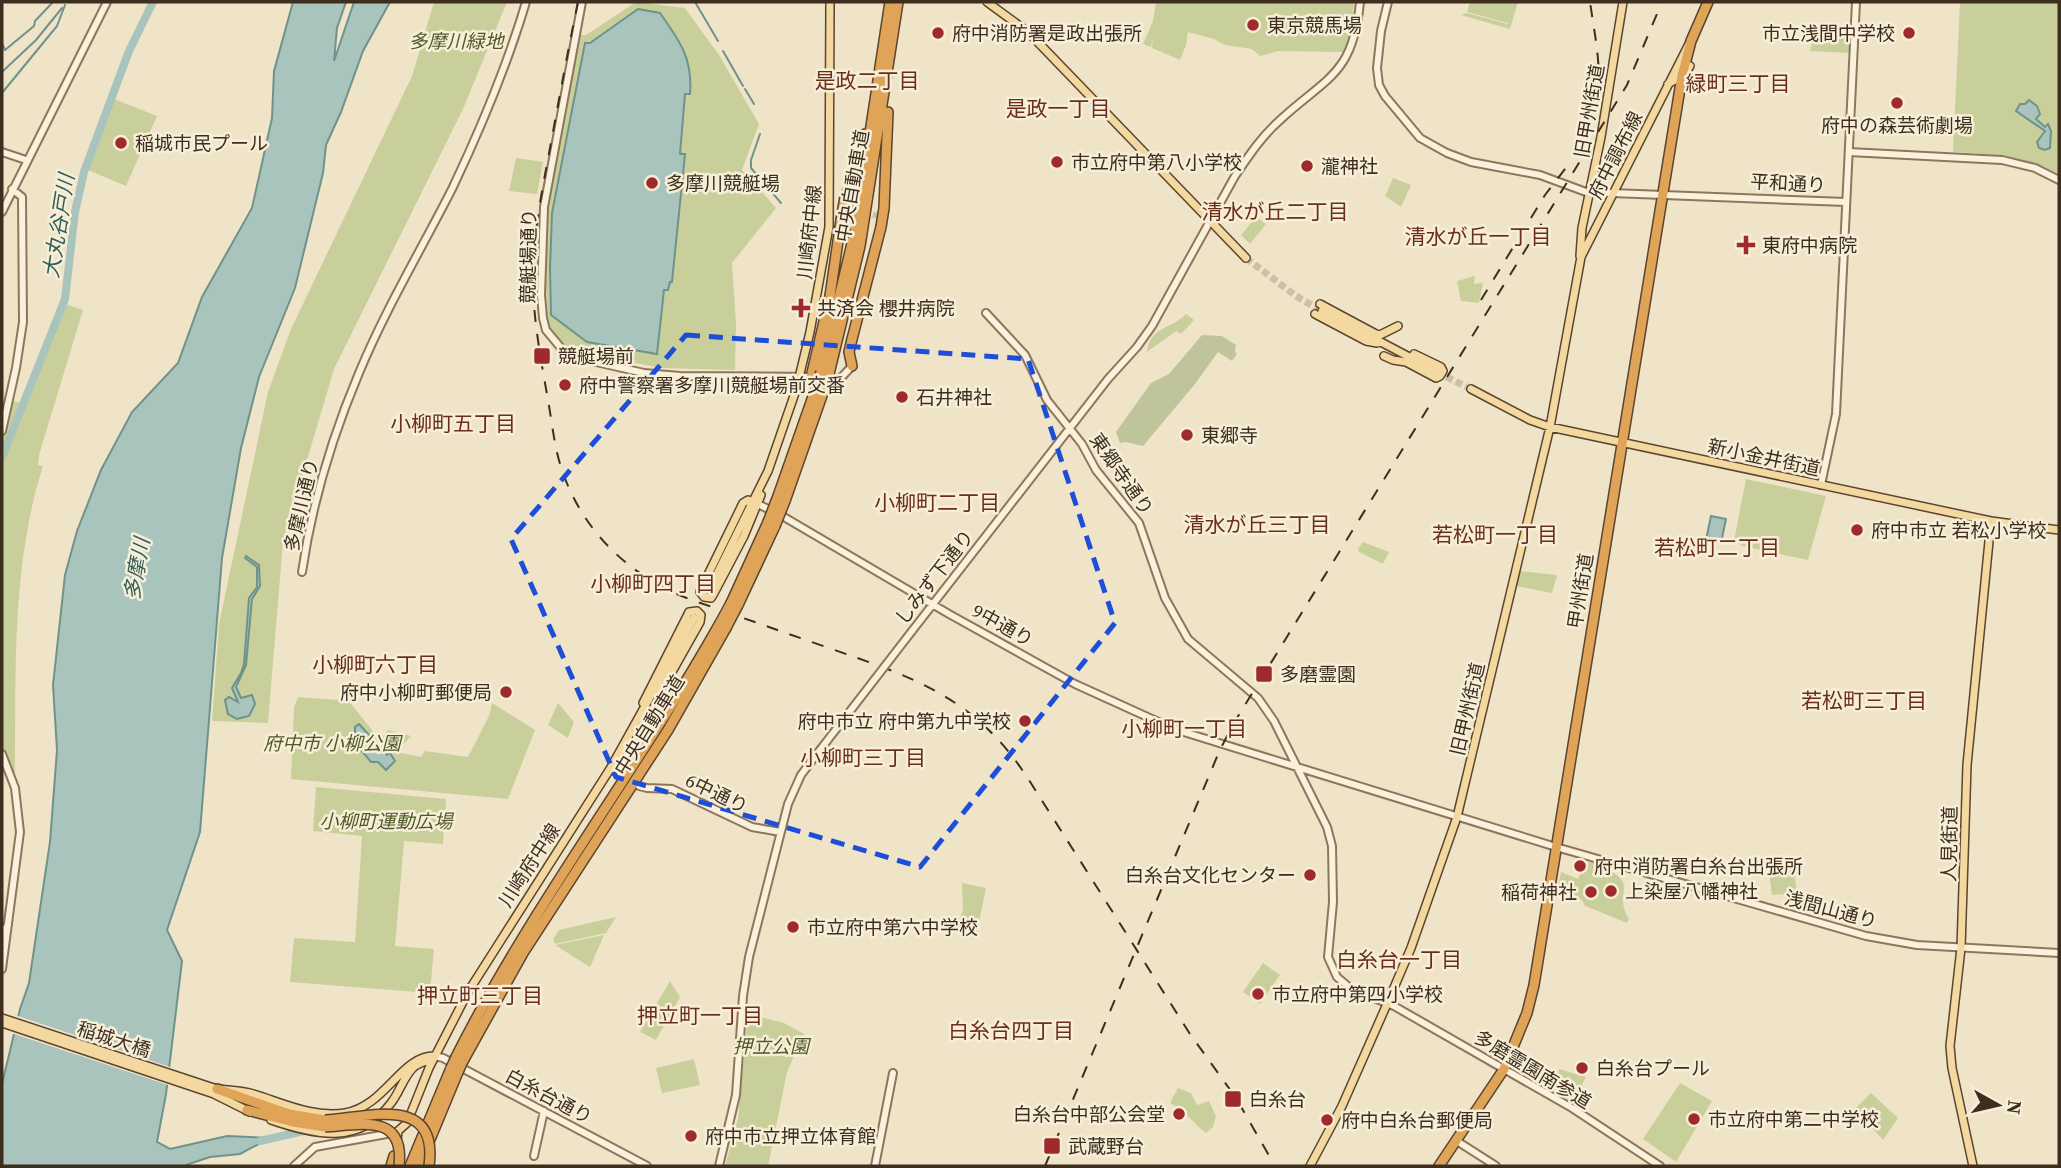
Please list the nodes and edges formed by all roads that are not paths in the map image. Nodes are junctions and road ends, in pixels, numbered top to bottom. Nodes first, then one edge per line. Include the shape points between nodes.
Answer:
1 (107, 2) edge
2 (526, 2) edge
3 (582, 2) edge
4 (830, 2) edge
5 (890, 2) edge
6 (898, 2) edge
7 (987, 2) edge
8 (1360, 2) edge
9 (1388, 2) edge
10 (1623, 2) edge
11 (1707, 2) edge
12 (1713, 2) edge
13 (1856, 2) edge
14 (1691, 41) junction
15 (1690, 66) junction
16 (1676, 81) junction
17 (2, 152) edge
18 (1849, 152) junction
19 (26, 160) junction
20 (2059, 180) edge
21 (12, 189) junction
22 (1614, 191) junction
23 (1590, 192) junction
24 (1666, 194) junction
25 (846, 202) junction
26 (1846, 202) junction
27 (830, 204) junction
28 (2, 212) edge
29 (881, 212) junction
30 (887, 218) dead end
31 (1210, 222) junction
32 (1584, 225) junction
33 (1590, 238) junction
34 (1246, 258) tunnel mouth
35 (1579, 264) junction
36 (986, 313) dead end
37 (1398, 326) dead end
38 (1394, 349) junction
39 (1384, 356) dead end
40 (852, 366) joint
41 (1436, 372) tunnel mouth
42 (819, 373) junction
43 (800, 376) junction
44 (1468, 388) tunnel mouth
45 (1550, 427) junction
46 (1069, 428) junction
47 (2, 431) edge
48 (1625, 444) junction
49 (1821, 485) junction
50 (755, 503) junction
51 (766, 508) dead end
52 (784, 517) dead end
53 (1991, 521) junction
54 (2059, 530) edge
55 (302, 572) dead end
56 (709, 590) dead end
57 (933, 604) junction
58 (694, 618) dead end
59 (723, 626) junction
60 (649, 701) junction
61 (638, 720) junction
62 (2, 754) edge
63 (1297, 767) junction
64 (610, 769) junction
65 (623, 776) dead end
66 (639, 786) dead end
67 (1457, 817) junction
68 (780, 832) junction
69 (1558, 848) junction
70 (8, 925) junction
71 (2, 933) edge
72 (1961, 948) junction
73 (2059, 953) edge
74 (2, 969) edge
75 (1387, 1004) junction
76 (2, 1021) edge
77 (435, 1056) junction
78 (460, 1059) junction
79 (454, 1070) junction
80 (1506, 1070) junction
81 (893, 1073) dead end
82 (405, 1081) junction
83 (420, 1091) junction
84 (216, 1092) junction
85 (247, 1110) junction
86 (544, 1111) junction
87 (398, 1131) junction
88 (1459, 1141) junction
89 (534, 1156) dead end
90 (391, 1163) edge
91 (294, 1166) edge
92 (398, 1166) edge
93 (410, 1166) edge
94 (419, 1166) edge
95 (429, 1166) edge
96 (647, 1166) edge
97 (719, 1166) edge
98 (874, 1166) edge
99 (1310, 1166) edge
100 (1439, 1166) edge
101 (1444, 1166) edge
102 (1496, 1166) edge
103 (1660, 1166) edge
104 (1973, 1166) edge

1 - 19 street
2 - 55 street, 多摩川通り via 506,63 452,188 359,371 331,447
3 - 43 street, 競艇場通り via 544,206 541,295 546,330 570,355 628,370 680,376
4 - 27 main road, 川崎府中線
5 - 25 highway via 862,152
5 - 42 highway, 中央自動車道 via 855,231
6 - 29 highway
6 - 42 highway, 中央自動車道 via 860,246
7 - 31 main road via 1028,32
8 - 31 street, しみず下通り via 1355,33 1343,63 1256,146
9 - 23 street via 1377,68 1379,85 1420,138 1471,162 1540,175
10 - 23 main road, 旧甲州街道
11 - 14 highway, 甲州街道
12 - 15 highway, 甲州街道
13 - 18 street, 平和通り
14 - 16 highway, 甲州街道
14 - 16 main road
15 - 16 main road
15 - 24 highway, 甲州街道
16 - 22 main road, 府中調布線
16 - 24 highway, 甲州街道
17 - 19 street
18 - 20 street via 2011,161
18 - 26 street, 平和通り
19 - 21 street
21 - 28 street
21 - 47 street via 22,197 23,322
22 - 23 street, 平和通り
22 - 24 street, 平和通り
22 - 33 main road, 府中調布線
23 - 32 main road, 旧甲州街道
24 - 26 street, 平和通り
24 - 48 highway, 甲州街道
25 - 27 street
25 - 42 highway, bridge
26 - 49 street via 1836,414
27 - 43 main road, 川崎府中線 via 825,257
29 - 30 street
29 - 40 highway, bridge via 849,352
31 - 34 main road
31 - 46 street, しみず下通り via 1143,341
32 - 33 main road
32 - 35 main road, 旧甲州街道
33 - 35 main road, 旧甲州街道
35 - 45 main road, 旧甲州街道
36 - 46 street, 東郷寺通り via 1026,355 1047,400
37 - 38 main road via 1380,335 1319,310
38 - 39 main road via 1439,366 1442,373 1436,378
38 - 41 main road
40 - 42 street, 競艇場通り via 839,380
42 - 43 street, 競艇場通り
42 - 59 highway, 中央自動車道, bridge via 821,386 781,498
43 - 50 main road, 川崎府中線 via 770,472
44 - 45 main road, 新小金井街道 via 1527,424
45 - 48 main road, 新小金井街道
45 - 67 main road, 旧甲州街道
46 - 57 street, しみず下通り
46 - 63 street, 東郷寺通り via 1139,523 1165,598 1188,639 1268,710
48 - 49 main road, 新小金井街道
48 - 69 highway, 甲州街道
49 - 53 main road, 新小金井街道
50 - 50 main road via 744,536 713,595 704,597 701,589 743,503
50 - 51 street
50 - 56 main road
52 - 57 street, 9中通り
53 - 54 main road, 新小金井街道
53 - 72 main road, 人見街道 via 1967,765
57 - 63 street, 9中通り via 1131,711
57 - 68 street, しみず下通り, bridge via 793,790
58 - 60 main road, 川崎府中線
59 - 78 highway, 中央自動車道 via 668,730 536,932
59 - 78 highway, 中央自動車道 via 524,935
60 - 61 main road, 川崎府中線
60 - 61 main road via 664,687 700,622 697,611 689,612 684,621
61 - 64 main road, 川崎府中線
62 - 70 street via 20,815
63 - 67 street
63 - 75 street via 1332,846 1329,962 1340,981
64 - 65 street
64 - 77 main road, 川崎府中線 via 468,992
66 - 68 street, 6中通り via 672,789 752,827
67 - 69 street
67 - 75 main road, 旧甲州街道
68 - 97 street, しみず下通り via 746,974 736,1095
69 - 72 street, 浅間山通り via 1866,936
69 - 80 highway, 甲州街道 via 1534,985
70 - 71 street
70 - 74 street
72 - 73 street, 浅間山通り
72 - 104 main road, 人見街道 via 1950,1056
75 - 80 street, 多磨霊園南参道
75 - 99 main road, 旧甲州街道
76 - 84 main road, 稲城大橋
77 - 82 main road via 414,1067
77 - 83 main road, 川崎府中線
77 - 84 main road via 413,1062 378,1098 346,1113 324,1114 249,1093
77 - 86 street, 白糸台通り
78 - 79 highway, bridge
79 - 93 highway
79 - 94 highway
80 - 88 highway, 甲州街道
80 - 103 street, 多磨霊園南参道
81 - 98 street
82 - 83 main road via 416,1083
82 - 85 main road via 375,1119 339,1134 316,1134
83 - 87 main road, 川崎府中線 via 407,1123
84 - 85 main road
84 - 95 highway, bridge via 313,1119 383,1113 405,1116 426,1137
85 - 92 highway, bridge via 312,1126 375,1124 390,1132 397,1143
86 - 89 street
86 - 96 street, 白糸台通り
87 - 90 main road, 川崎府中線
87 - 91 street via 315,1147
87 - 92 main road, 川崎府中線
88 - 100 highway, 甲州街道
88 - 101 highway, 甲州街道
88 - 102 street

